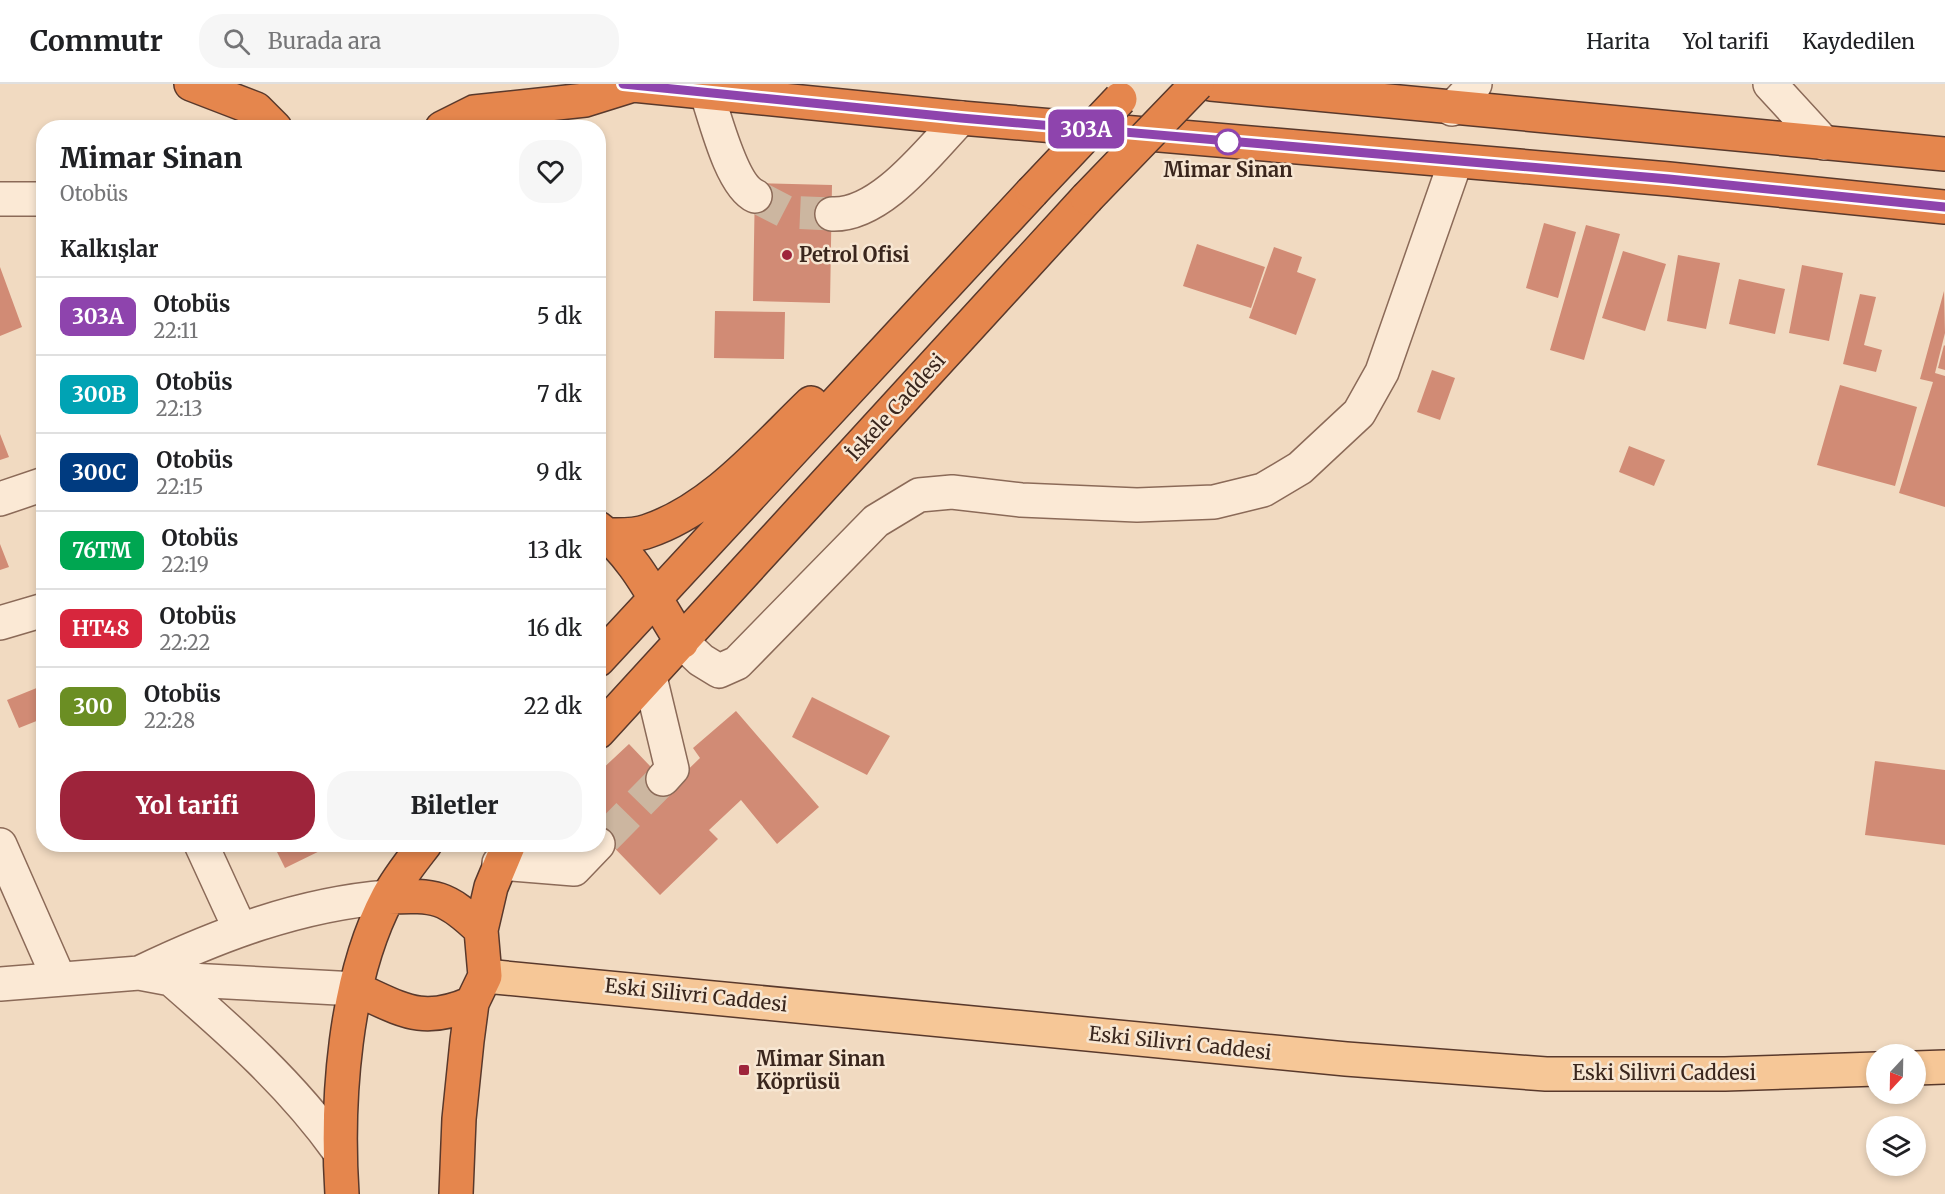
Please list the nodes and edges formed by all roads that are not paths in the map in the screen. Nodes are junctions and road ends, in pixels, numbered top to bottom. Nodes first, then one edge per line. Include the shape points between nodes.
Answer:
1 (191, 84) edge
2 (623, 84) edge
3 (1197, 84) edge
4 (1211, 84) edge
5 (1401, 84) edge
6 (1475, 84) edge
7 (1770, 84) edge
8 (633, 85) edge
9 (1127, 89) edge
10 (706, 91) junction
11 (1451, 108) junction
12 (961, 118) junction
13 (267, 120) edge
14 (458, 120) edge
15 (1824, 143) junction
16 (1945, 154) edge
17 (1455, 163) junction
18 (755, 196) tunnel mouth
19 (0, 199) edge
20 (36, 199) edge
21 (1945, 207) edge
22 (832, 214) tunnel mouth
23 (882, 357) junction
24 (36, 487) edge
25 (0, 499) edge
26 (606, 532) edge
27 (606, 534) edge
28 (656, 601) junction
29 (36, 612) edge
30 (0, 623) edge
31 (682, 642) junction
32 (606, 652) edge
33 (650, 677) junction
34 (606, 724) edge
35 (663, 779) tunnel mouth
36 (0, 846) edge
37 (205, 852) edge
38 (419, 852) edge
39 (590, 852) tunnel mouth
40 (504, 854) edge
41 (388, 897) junction
42 (240, 929) junction
43 (481, 930) junction
44 (139, 973) junction
45 (59, 979) junction
46 (171, 979) junction
47 (0, 984) edge
48 (356, 989) junction
49 (478, 990) junction
50 (1945, 1067) edge
51 (1926, 1068) edge
52 (1866, 1069) edge
53 (339, 1151) junction
54 (342, 1194) edge
55 (456, 1194) edge

1 - 13 highway via 256,109
2 - 8 highway
3 - 31 highway, İskele Caddesi, bridge via 1087,198
4 - 11 highway
5 - 11 highway
6 - 11 street
7 - 15 street
8 - 10 highway
8 - 14 highway via 585,100 474,112
9 - 23 highway, bridge
10 - 12 highway
10 - 18 street via 731,164 747,193
11 - 15 highway
12 - 17 highway
12 - 22 street via 878,201 846,214
15 - 16 highway
17 - 21 highway via 1669,179
17 - 31 street via 1382,372 1359,413 1300,468 1263,490 1214,502 1137,505 1021,500 952,492 919,495 876,521 737,663 719,671
19 - 20 street
23 - 26 highway via 817,399 715,492 680,516 648,531 626,535
23 - 28 highway
24 - 25 street
27 - 28 highway via 641,575
28 - 31 highway
28 - 32 highway
29 - 30 street
31 - 33 highway, İskele Caddesi
33 - 34 highway, İskele Caddesi
33 - 35 street via 672,769
36 - 45 street
37 - 42 street
38 - 41 highway
39 - 40 street via 574,869
40 - 43 highway
41 - 42 street via 347,900
41 - 43 highway via 425,896 448,902
41 - 48 highway
42 - 44 street
43 - 49 highway
44 - 45 street
44 - 46 street
45 - 47 street
46 - 48 street
46 - 53 street via 260,1059 300,1100
48 - 49 highway via 408,1012 431,1016 451,1012
48 - 53 highway via 343,1072
49 - 52 main road, Eski Silivri Caddesi via 1546,1074
49 - 55 highway via 459,1119
50 - 51 main road
53 - 54 highway

